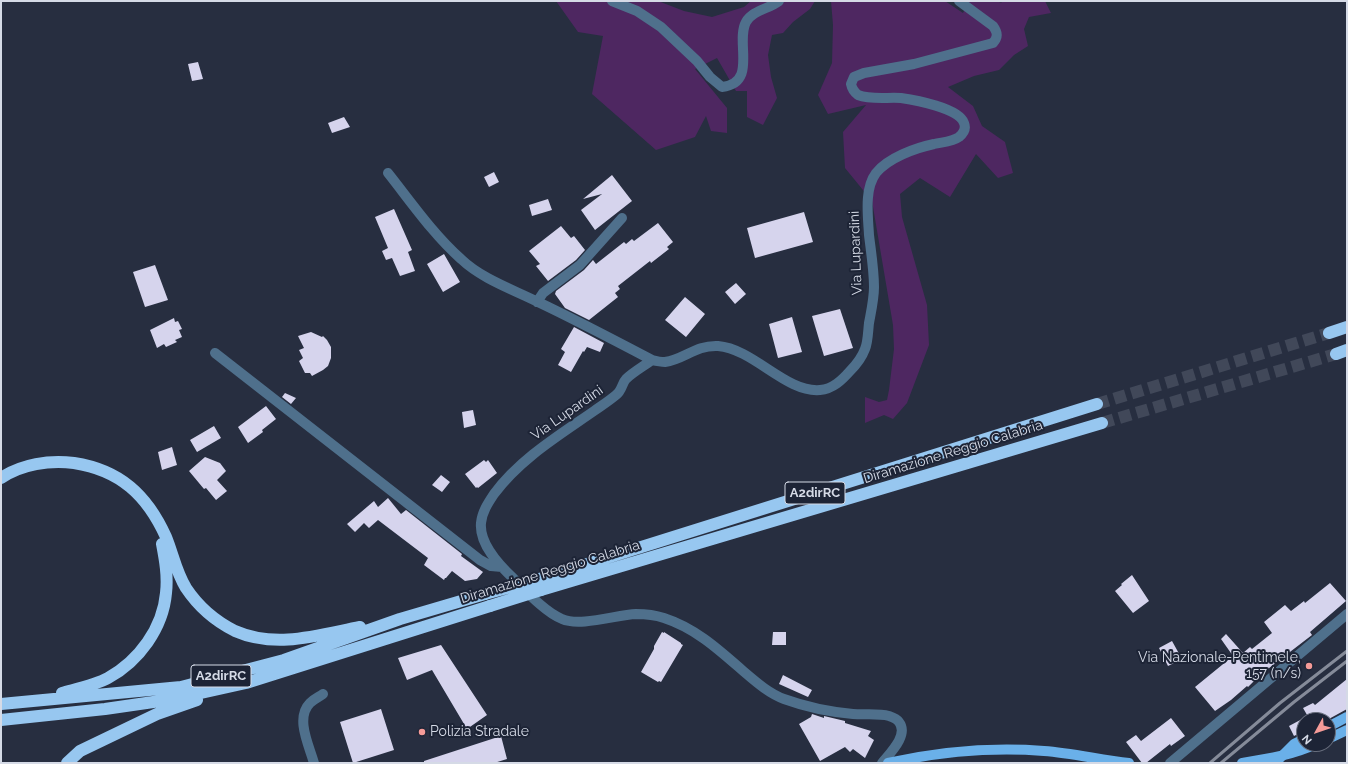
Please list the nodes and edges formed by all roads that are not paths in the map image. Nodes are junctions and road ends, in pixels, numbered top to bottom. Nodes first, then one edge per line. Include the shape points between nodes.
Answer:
1 (612, 1) edge
2 (779, 1) edge
3 (959, 1) edge
4 (388, 173) dead end
5 (622, 218) dead end
6 (538, 302) junction
7 (1347, 327) edge
8 (1328, 332) tunnel mouth
9 (215, 354) dead end
10 (652, 360) junction
11 (1097, 404) tunnel mouth
12 (1102, 423) tunnel mouth
13 (1, 478) edge
14 (156, 517) junction
15 (502, 568) junction
16 (537, 585) junction
17 (1347, 614) edge
18 (400, 619) junction
19 (246, 683) junction
20 (323, 694) dead end
21 (35, 701) junction
22 (1, 704) edge
23 (1347, 717) edge
24 (1, 720) edge
25 (1336, 723) edge
26 (1347, 730) edge
27 (1336, 735) edge
28 (1294, 744) joint
29 (1296, 751) edge
30 (1174, 760) edge
31 (67, 763) edge
32 (314, 763) edge
33 (882, 763) edge
34 (888, 763) edge
35 (1129, 763) edge
36 (1242, 763) edge
37 (1275, 763) edge
38 (1280, 763) edge

1 - 2 street via 637,12 661,27 710,77 722,87 728,87 740,76 743,68 743,30 746,22 752,15
3 - 10 street, Via Lupardini via 993,26 997,36 992,43 914,64 864,73 854,77 851,84 859,95 902,98 933,105 959,115 965,126 959,137 904,153 882,167 870,184 868,219 874,288 865,349 856,365 842,380 820,390 790,383 761,363 720,346 695,349 664,362
4 - 6 street via 432,229 461,260 504,286
5 - 6 street via 580,265 543,293
6 - 10 street
7 - 8 highway
9 - 15 street via 480,560
10 - 15 street, Via Lupardini via 626,379 618,394 540,449 504,482 492,497 484,510 480,530
11 - 16 highway, Diramazione Reggio Calabria / A2dirRC
12 - 16 highway, Diramazione Reggio Calabria / A2dirRC
13 - 14 highway via 22,468 46,463 68,462 94,468 107,472 131,488
14 - 18 highway via 185,587 210,615 236,631 271,641 291,640
14 - 21 highway via 166,572 166,594 161,616 149,640 130,664 107,679
15 - 33 street, Via Lupardini via 544,607 563,620 575,622 636,614 664,618 697,633 774,695 814,708 852,714 888,715 894,718 902,732
16 - 18 highway, Diramazione Reggio Calabria / A2dirRC, bridge via 485,594
16 - 19 highway, Diramazione Reggio Calabria / A2dirRC, bridge via 490,606
17 - 30 street
18 - 21 highway, Diramazione Reggio Calabria / A2dirRC via 284,660 181,687
19 - 24 highway, Diramazione Reggio Calabria / A2dirRC via 135,705
19 - 31 highway via 157,714 80,751
20 - 32 street via 310,703 304,713 303,725
21 - 22 highway, Diramazione Reggio Calabria / A2dirRC
23 - 25 main road
26 - 27 main road
28 - 37 main road
28 - 38 street
29 - 36 main road, bridge
34 - 35 main road via 998,750 1044,751

